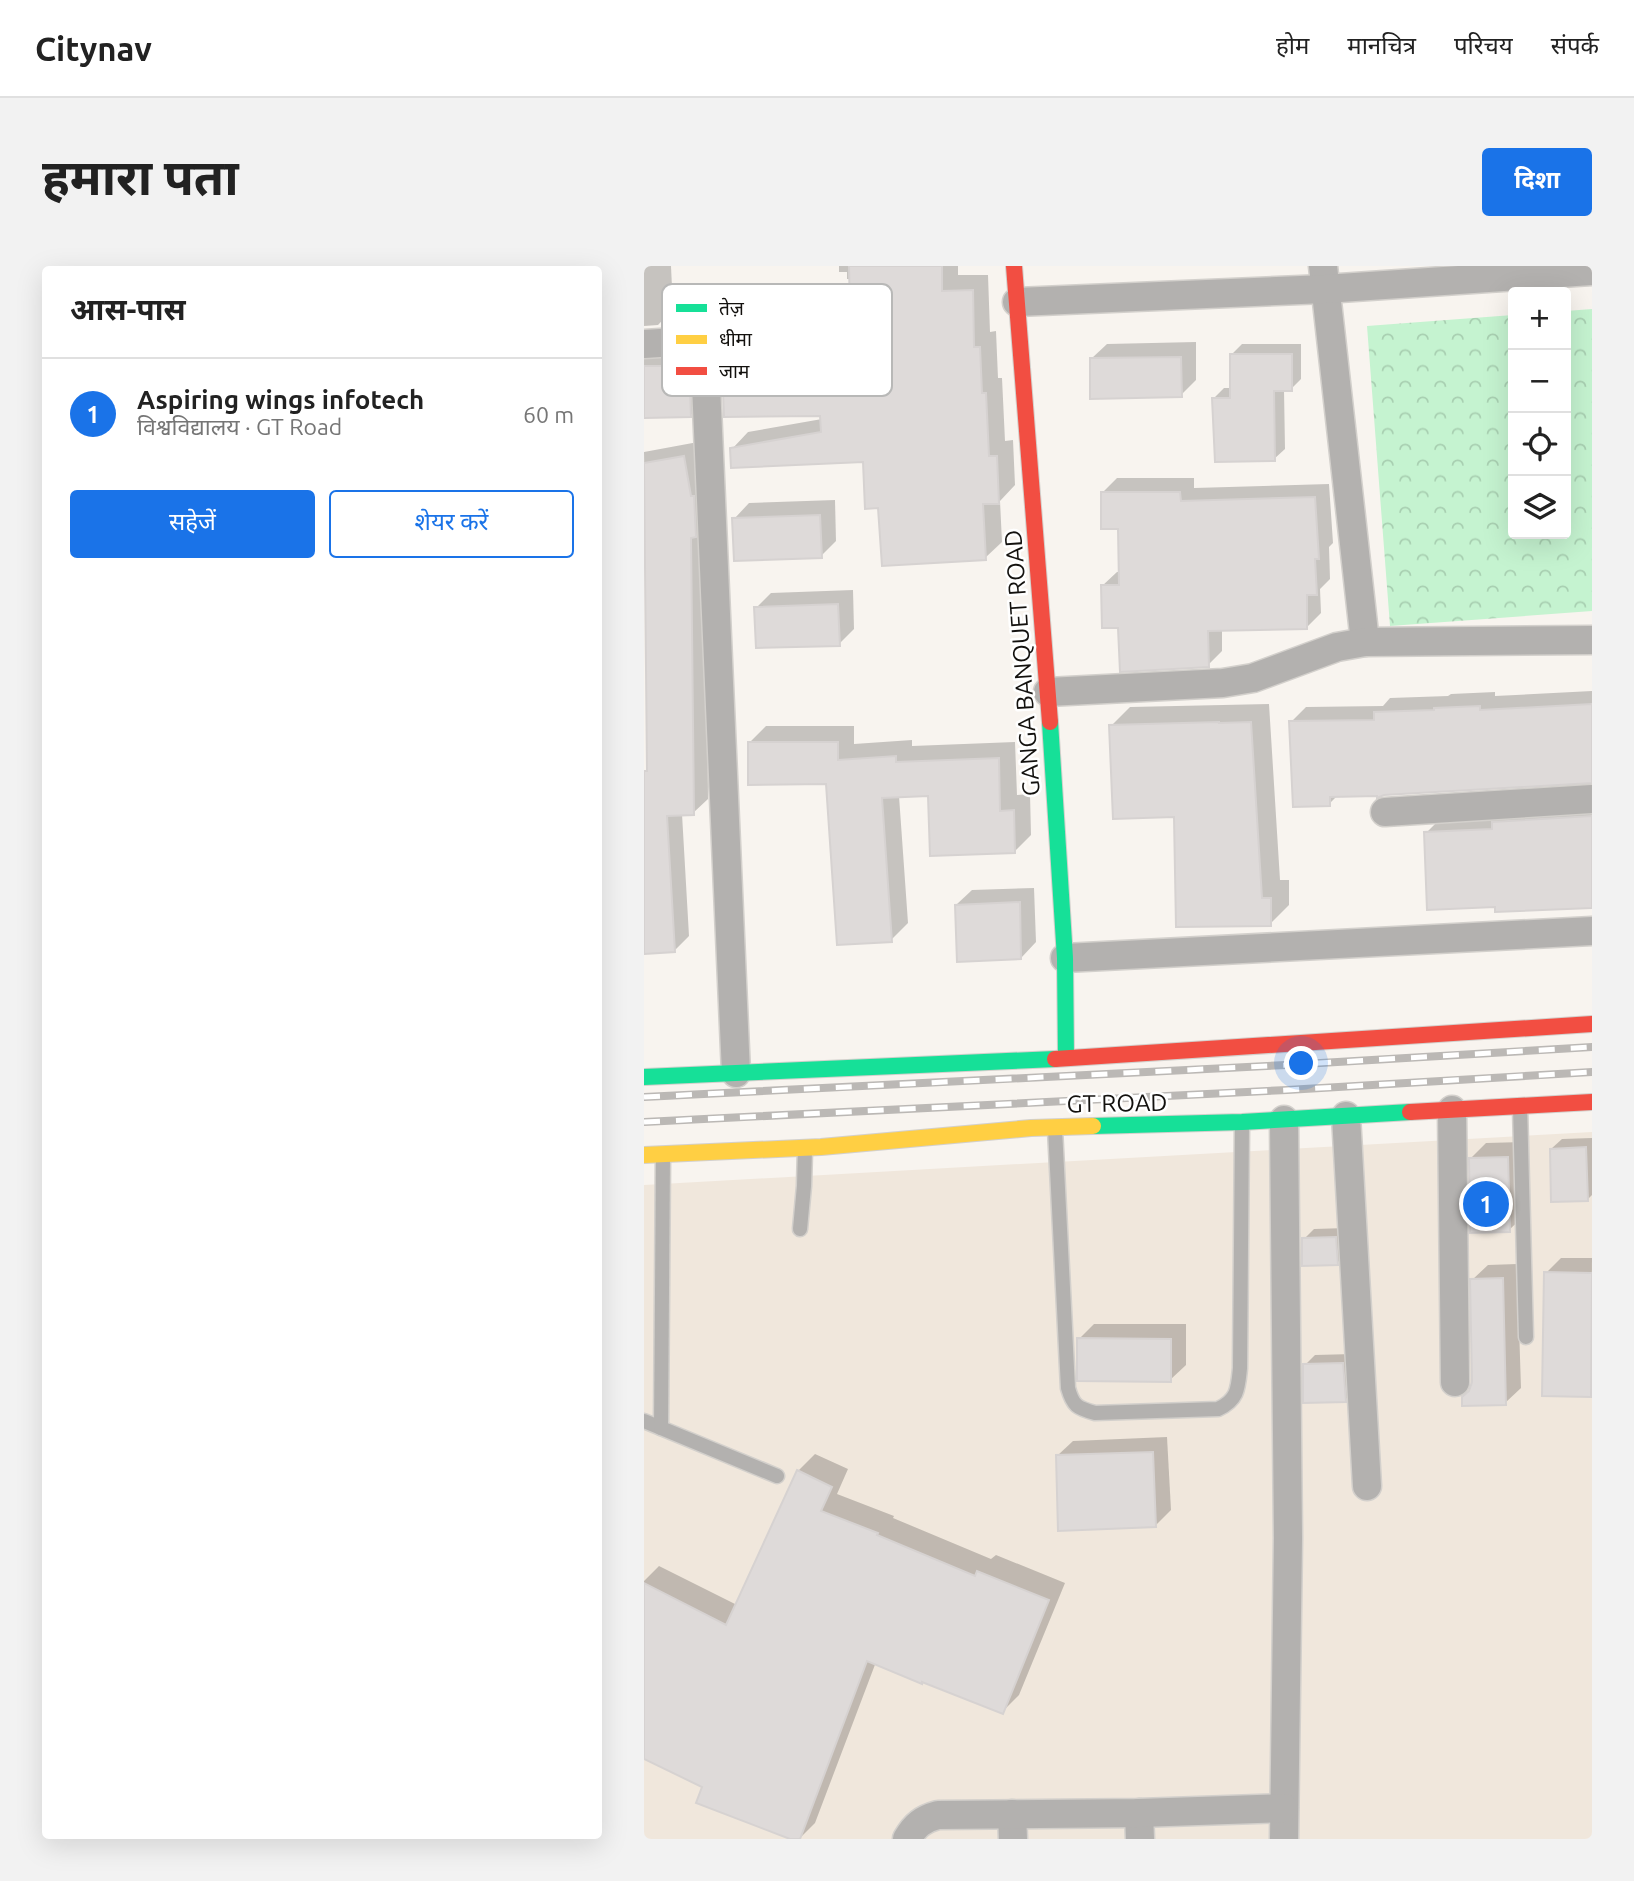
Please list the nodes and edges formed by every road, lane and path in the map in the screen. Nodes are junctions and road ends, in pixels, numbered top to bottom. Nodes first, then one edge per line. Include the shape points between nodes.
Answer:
1 (1014, 266) edge
2 (1592, 271) edge
3 (1324, 277) edge
4 (1017, 302) junction
5 (662, 342) edge
6 (644, 344) edge
7 (706, 396) edge
8 (1592, 640) edge
9 (1365, 642) junction
10 (1048, 692) junction
11 (1592, 799) edge
12 (1385, 812) dead end
13 (1592, 931) edge
14 (1065, 958) junction
15 (1592, 1024) edge
16 (1066, 1058) junction
17 (736, 1073) junction
18 (644, 1077) edge
19 (1592, 1102) edge
20 (1520, 1106) junction
21 (1452, 1110) junction
22 (1346, 1116) junction
23 (1284, 1120) junction
24 (1242, 1122) junction
25 (1055, 1127) junction
26 (805, 1147) junction
27 (663, 1154) junction
28 (644, 1155) edge
29 (800, 1229) dead end
30 (1526, 1337) dead end
31 (1455, 1382) dead end
32 (644, 1422) edge
33 (661, 1428) junction
34 (777, 1476) dead end
35 (1367, 1486) dead end
36 (1284, 1808) junction
37 (1140, 1826) edge
38 (1012, 1827) edge
39 (907, 1839) edge
40 (1284, 1839) edge

1 - 4 main road, GANGA BANQUET ROAD
2 - 3 street
3 - 4 street
3 - 9 street
4 - 10 main road, GANGA BANQUET ROAD
5 - 6 street
7 - 17 street
8 - 9 street
9 - 10 street via 1337,647 1253,678 1223,683
10 - 14 main road, GANGA BANQUET ROAD
11 - 12 street
13 - 14 street
14 - 16 main road, GANGA BANQUET ROAD
15 - 16 main road, GT ROAD
16 - 17 main road, GT ROAD
17 - 18 main road, GT ROAD
19 - 20 main road, GT ROAD
20 - 21 main road, GT ROAD
20 - 30 lane
21 - 22 main road, GT ROAD
21 - 31 street
22 - 23 main road, GT ROAD
22 - 35 street
23 - 24 main road, GT ROAD
23 - 36 street
24 - 25 main road, GT ROAD
24 - 25 lane via 1240,1368 1233,1398 1218,1409 1095,1413 1072,1402 1068,1388
25 - 26 main road, GT ROAD
26 - 27 main road, GT ROAD
26 - 29 lane
27 - 28 main road, GT ROAD
27 - 33 lane
32 - 33 lane
33 - 34 lane
36 - 37 street
36 - 40 street
37 - 38 street
38 - 39 street via 938,1815 924,1819

